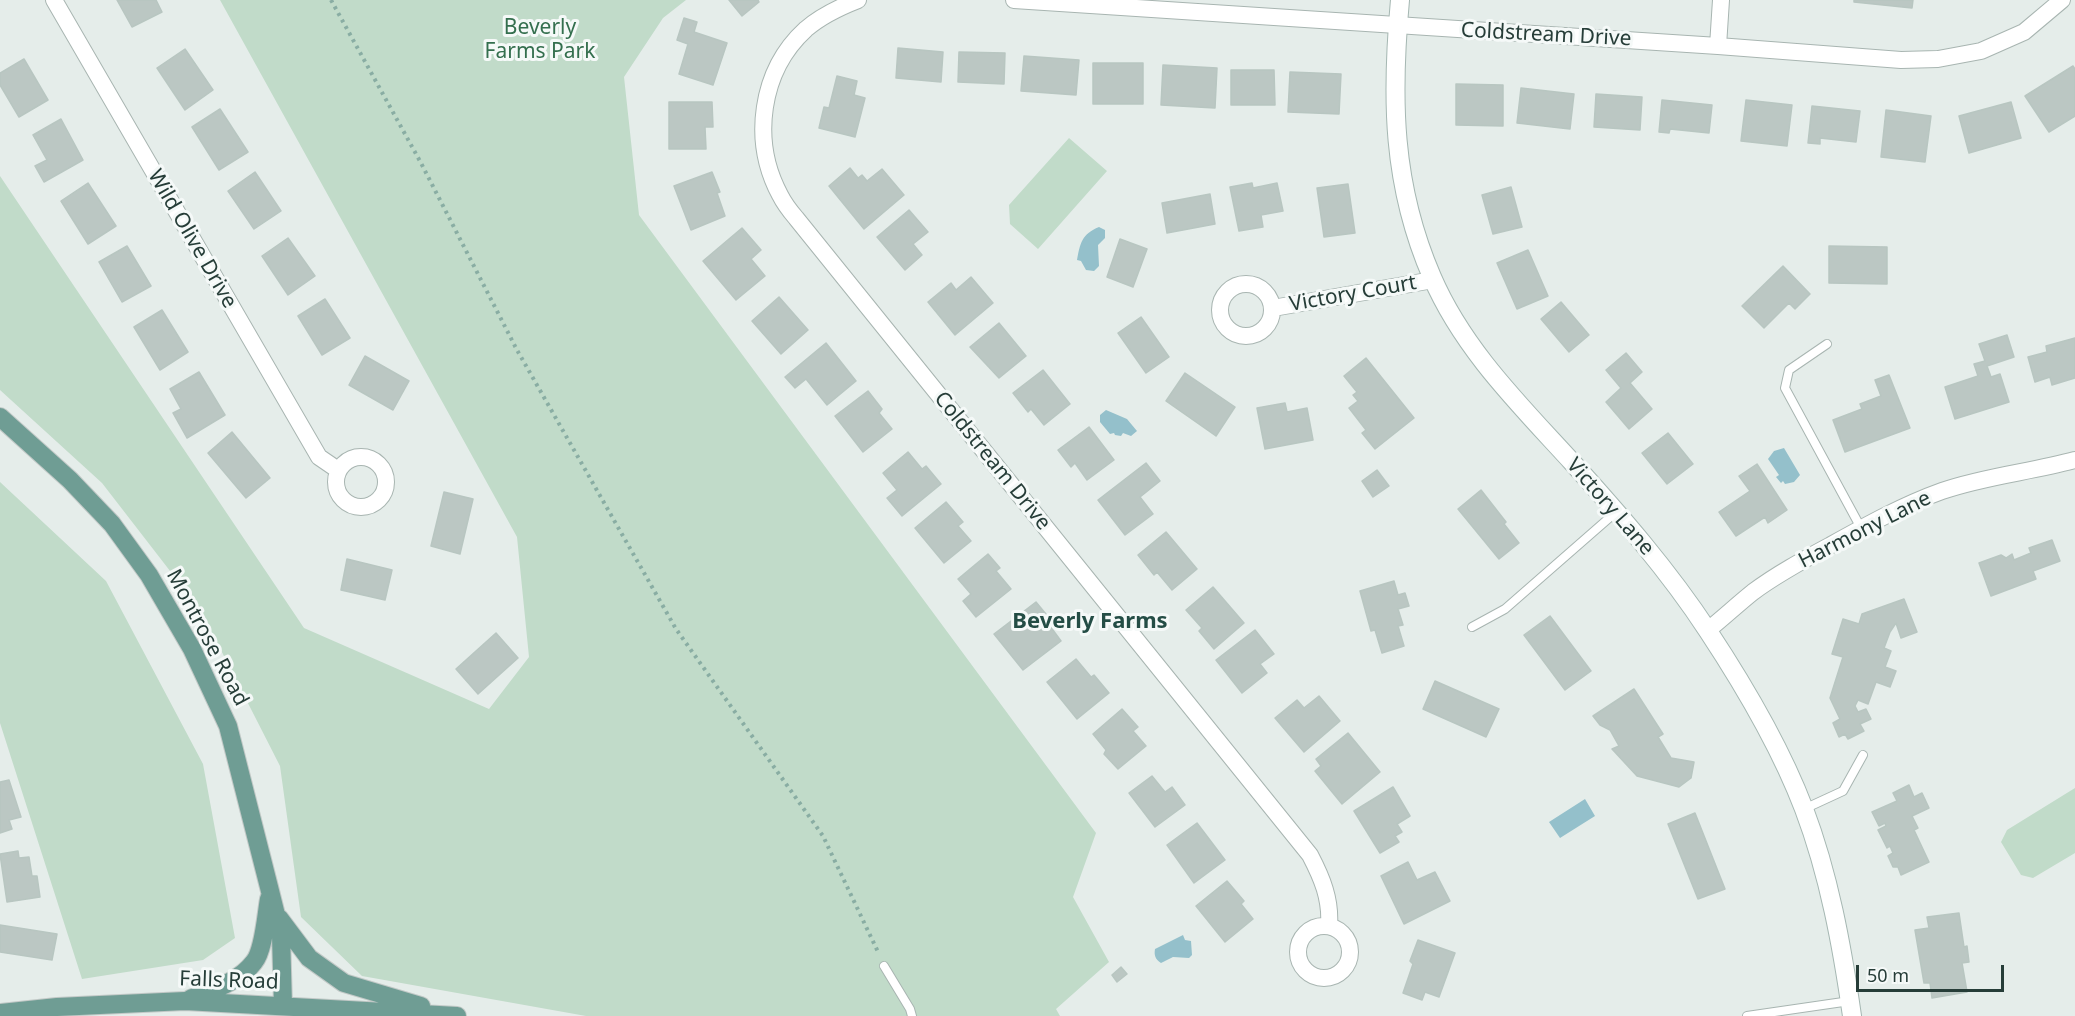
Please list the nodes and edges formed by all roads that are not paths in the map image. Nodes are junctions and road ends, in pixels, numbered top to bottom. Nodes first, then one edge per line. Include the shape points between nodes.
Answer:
1 (54, 0) edge
2 (858, 0) edge
3 (1014, 0) edge
4 (1400, 0) edge
5 (1721, 0) edge
6 (2062, 0) edge
7 (1397, 26) junction
8 (1718, 46) junction
9 (1433, 280) junction
10 (1273, 308) dead end
11 (1827, 344) dead end
12 (0, 417) edge
13 (2075, 460) edge
14 (338, 470) dead end
15 (1616, 512) junction
16 (1861, 528) junction
17 (1472, 627) dead end
18 (1708, 630) junction
19 (1863, 755) dead end
20 (1804, 810) junction
21 (270, 891) junction
22 (276, 914) junction
23 (1329, 926) dead end
24 (884, 966) road end
25 (185, 1001) junction
26 (283, 1005) junction
27 (1851, 1009) edge
28 (0, 1013) edge
29 (453, 1015) edge
30 (912, 1016) edge
31 (1747, 1016) edge

1 - 14 street, Wild Olive Drive via 319,457
2 - 23 street, Coldstream Drive via 806,29 774,72 766,98 764,148 780,196 1310,855 1323,880
3 - 7 street, Coldstream Drive
4 - 7 street, Victory Lane
5 - 8 street
6 - 8 street, Coldstream Drive via 2024,32 1956,57 1901,60
7 - 8 street, Coldstream Drive
7 - 9 street, Victory Lane via 1394,105 1399,164 1414,229
9 - 10 street, Victory Court
9 - 15 street, Victory Lane via 1487,366
11 - 16 lane via 1789,370 1785,388
12 - 21 main road, Montrose Road via 112,524 149,575 192,649 228,726
13 - 16 street, Harmony Lane via 1943,491
15 - 17 lane via 1505,609
15 - 18 street, Victory Lane
16 - 18 street, Harmony Lane via 1754,592
18 - 20 street, Victory Lane via 1762,720
19 - 20 lane via 1843,791
20 - 27 street, Victory Lane via 1826,879
21 - 22 main road, Montrose Road
21 - 25 main road via 255,962 234,980
22 - 26 main road, Montrose Road via 281,935
22 - 29 main road via 309,958 344,983
24 - 30 lane
25 - 26 main road, Falls Road
25 - 28 main road, Falls Road
26 - 29 main road, Falls Road
27 - 31 lane

